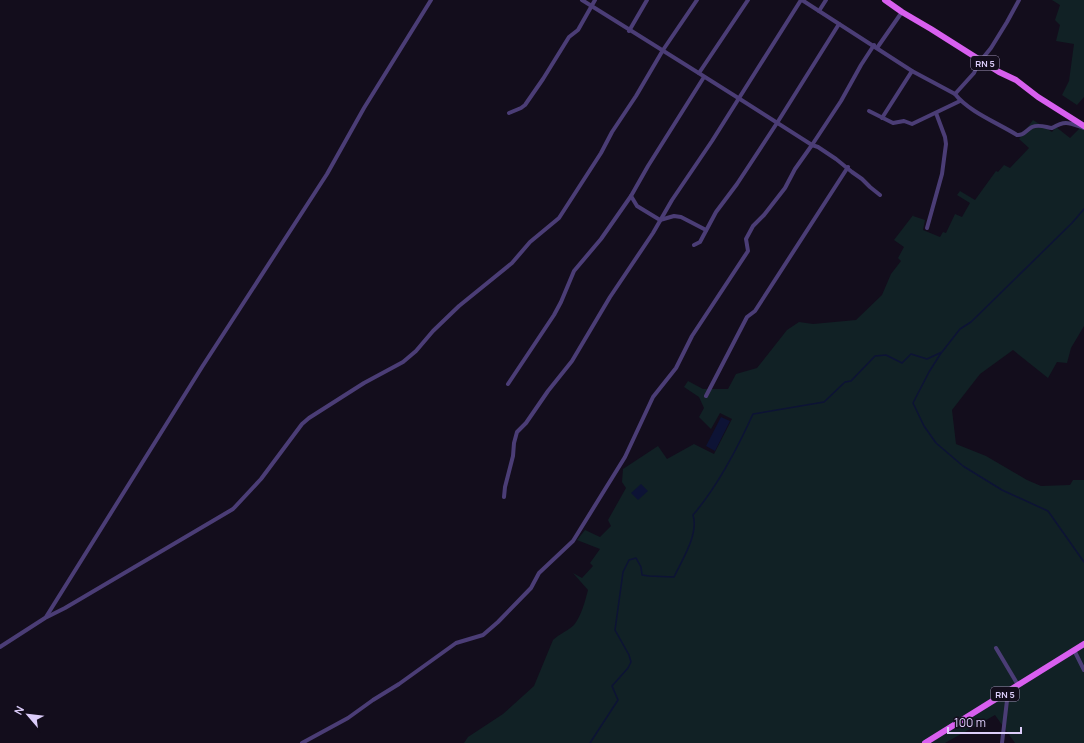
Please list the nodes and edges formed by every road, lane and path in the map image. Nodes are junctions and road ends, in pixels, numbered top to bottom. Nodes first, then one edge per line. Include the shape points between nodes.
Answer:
1 (431, 0) edge
2 (582, 0) edge
3 (595, 0) edge
4 (647, 0) edge
5 (697, 0) edge
6 (748, 0) edge
7 (801, 0) edge
8 (826, 0) edge
9 (885, 0) edge
10 (1020, 0) edge
11 (592, 6) junction
12 (819, 11) junction
13 (902, 12) junction
14 (839, 24) junction
15 (629, 31) junction
16 (876, 47) junction
17 (663, 50) junction
18 (982, 60) junction
19 (912, 71) junction
20 (699, 73) junction
21 (704, 77) junction
22 (955, 94) junction
23 (738, 99) junction
24 (960, 101) junction
25 (868, 111) dead end
26 (508, 113) dead end
27 (936, 114) junction
28 (882, 118) junction
29 (777, 123) junction
30 (1084, 127) edge
31 (812, 145) junction
32 (848, 167) junction
33 (880, 195) dead end
34 (630, 196) junction
35 (660, 220) junction
36 (927, 228) dead end
37 (706, 230) junction
38 (694, 245) dead end
39 (508, 384) dead end
40 (706, 396) dead end
41 (504, 497) dead end
42 (45, 618) junction
43 (1084, 644) edge
44 (0, 647) edge
45 (996, 648) dead end
46 (1074, 650) junction
47 (1084, 670) edge
48 (1018, 685) junction
49 (1008, 692) junction
50 (302, 743) edge
51 (925, 743) edge
52 (1002, 743) edge

1 - 42 street via 364,108 327,174 210,354
2 - 11 street
3 - 11 street
4 - 15 street
5 - 17 street
6 - 20 street
7 - 12 street
7 - 23 street
8 - 12 street
9 - 13 main road, RN 5
10 - 18 street
11 - 15 street
11 - 26 street via 578,30 568,37 526,105
12 - 14 street
13 - 16 street
13 - 18 main road, RN 5
14 - 16 street
14 - 29 street
15 - 17 street
16 - 19 street
16 - 31 street via 861,65
17 - 20 street
17 - 42 street via 559,218 530,242 510,265 459,306 416,351 394,368 364,383 309,418 261,479 232,509
18 - 22 street
18 - 30 main road, RN 5
19 - 22 street
19 - 28 street
20 - 21 street
21 - 23 street
21 - 34 street
22 - 24 street
23 - 29 street
23 - 35 street
24 - 27 street
24 - 30 street via 1019,136 1031,128 1052,128 1067,122
25 - 28 street
27 - 28 street via 912,124 904,121 893,123
27 - 36 street via 946,144 942,174
29 - 31 street
29 - 37 street
31 - 32 street
31 - 50 street via 795,168 785,188 753,226 746,239 748,251 692,336 675,370 653,397 625,457 571,543 541,571 531,588 485,633 456,643 348,718
32 - 33 street
32 - 40 street via 755,311 748,317
34 - 35 street via 637,206
34 - 39 street via 601,239 574,271 554,316
35 - 37 street via 681,217
35 - 41 street via 572,361 517,432
37 - 38 street via 699,243
42 - 44 street
43 - 46 main road, RN 5
45 - 48 street
46 - 47 street
46 - 48 main road, RN 5
48 - 49 main road, RN 5
49 - 51 main road, RN 5
49 - 52 street

